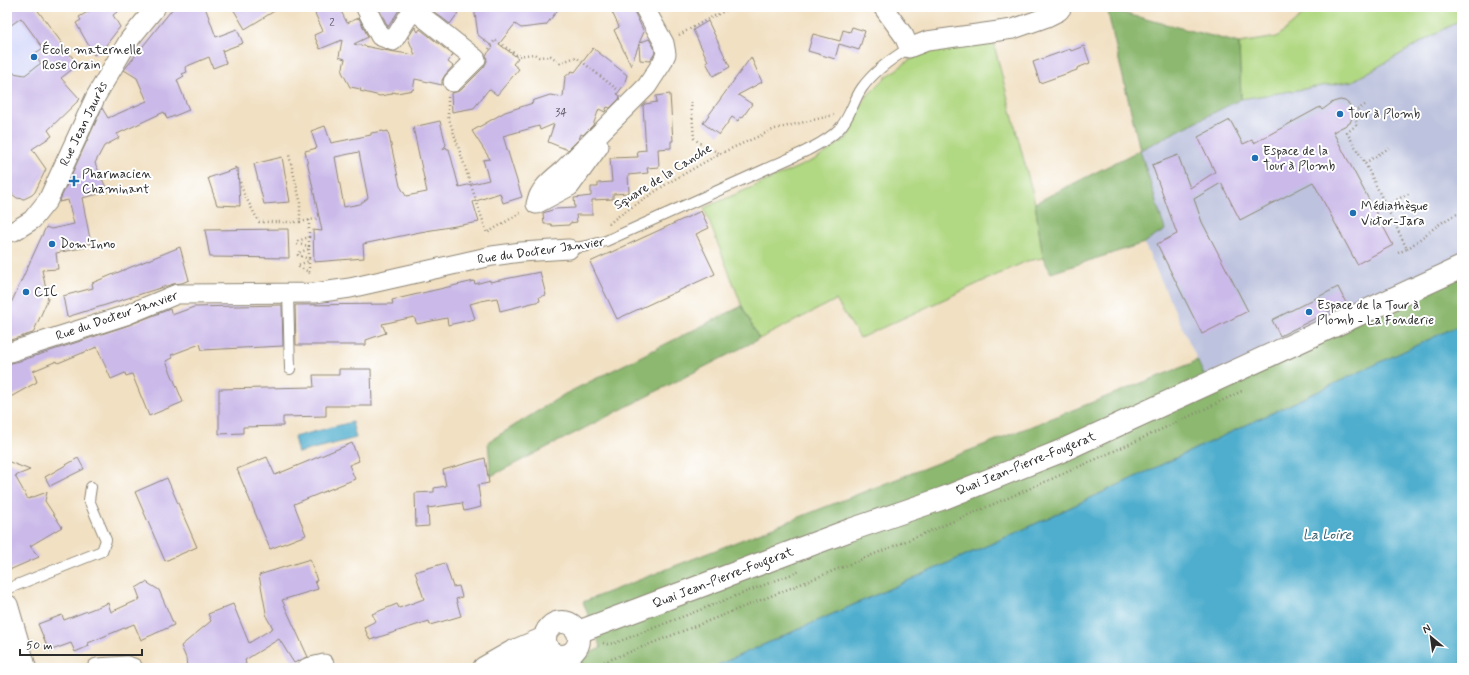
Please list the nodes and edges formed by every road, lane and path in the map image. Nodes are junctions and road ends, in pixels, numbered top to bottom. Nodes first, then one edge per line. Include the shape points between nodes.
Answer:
1 (156, 7) edge
2 (644, 7) edge
3 (732, 7) edge
4 (883, 7) edge
5 (1062, 7) edge
6 (366, 8) dead end
7 (414, 8) edge
8 (664, 43) junction
9 (909, 48) junction
10 (476, 59) junction
11 (453, 82) joint
12 (631, 102) junction
13 (691, 102) dead end
14 (1365, 105) dead end
15 (850, 111) junction
16 (1389, 148) dead end
17 (719, 154) junction
18 (289, 155) dead end
19 (1365, 163) junction
20 (235, 167) dead end
21 (1410, 193) dead end
22 (536, 204) joint
23 (1386, 205) junction
24 (1462, 212) edge
25 (320, 218) dead end
26 (308, 220) junction
27 (300, 222) junction
28 (7, 233) edge
29 (309, 237) junction
30 (578, 247) junction
31 (309, 248) junction
32 (1407, 249) junction
33 (1398, 253) dead end
34 (309, 260) junction
35 (1462, 266) edge
36 (309, 272) junction
37 (288, 292) junction
38 (308, 293) junction
39 (7, 353) edge
40 (290, 369) dead end
41 (91, 487) dead end
42 (7, 589) edge
43 (7, 606) edge
44 (549, 646) junction
45 (25, 668) edge
46 (97, 668) edge
47 (132, 668) edge
48 (307, 668) edge
49 (325, 668) edge
50 (484, 668) edge
51 (519, 668) edge

1 - 28 street, Rue Jean Jaurès via 130,40 96,96 48,200 32,220
2 - 8 street
3 - 8 path
4 - 9 street via 904,36
5 - 9 street, Rue du Docteur Janvier via 1047,17 1013,29 927,41
6 - 7 street via 380,36 393,41
7 - 10 street
8 - 12 street via 666,54 662,64 647,86
9 - 15 lane, Rue du Docteur Janvier via 879,69 862,89
10 - 11 street
10 - 12 path via 485,53 495,40 518,56 551,56 560,63 576,57
11 - 22 path via 448,92 448,116 486,233
12 - 22 street via 570,186
13 - 17 path via 694,138
14 - 19 path via 1357,110 1356,125 1347,132
15 - 17 path, Square de la Canche via 775,129
15 - 30 lane, Rue du Docteur Janvier via 838,130 806,151 606,241
16 - 19 path
17 - 30 path, Square de la Canche via 668,183
18 - 27 path via 300,200
19 - 23 path
20 - 27 path via 244,194 259,222
21 - 23 path
23 - 32 path
24 - 32 path via 1440,223
25 - 26 path
26 - 27 path
26 - 29 path
29 - 31 path
29 - 31 path via 298,241 297,244
30 - 38 street, Rue du Docteur Janvier via 492,256 357,286
31 - 34 path
31 - 34 path via 298,253
32 - 33 path
34 - 36 path
34 - 36 path via 298,265
35 - 44 main road, Quai Jean-Pierre-Fougerat via 1059,452 944,498 850,530 578,632 579,644 572,654 564,657
36 - 38 path
37 - 38 street, Rue du Docteur Janvier
37 - 39 street, Rue du Docteur Janvier via 177,294 126,315
37 - 40 lane
41 - 42 lane via 89,500 106,540 102,551
43 - 45 main road
44 - 50 main road, Quai Jean-Pierre-Fougerat via 512,652
44 - 51 main road via 537,663
46 - 47 street
48 - 49 street via 324,664

